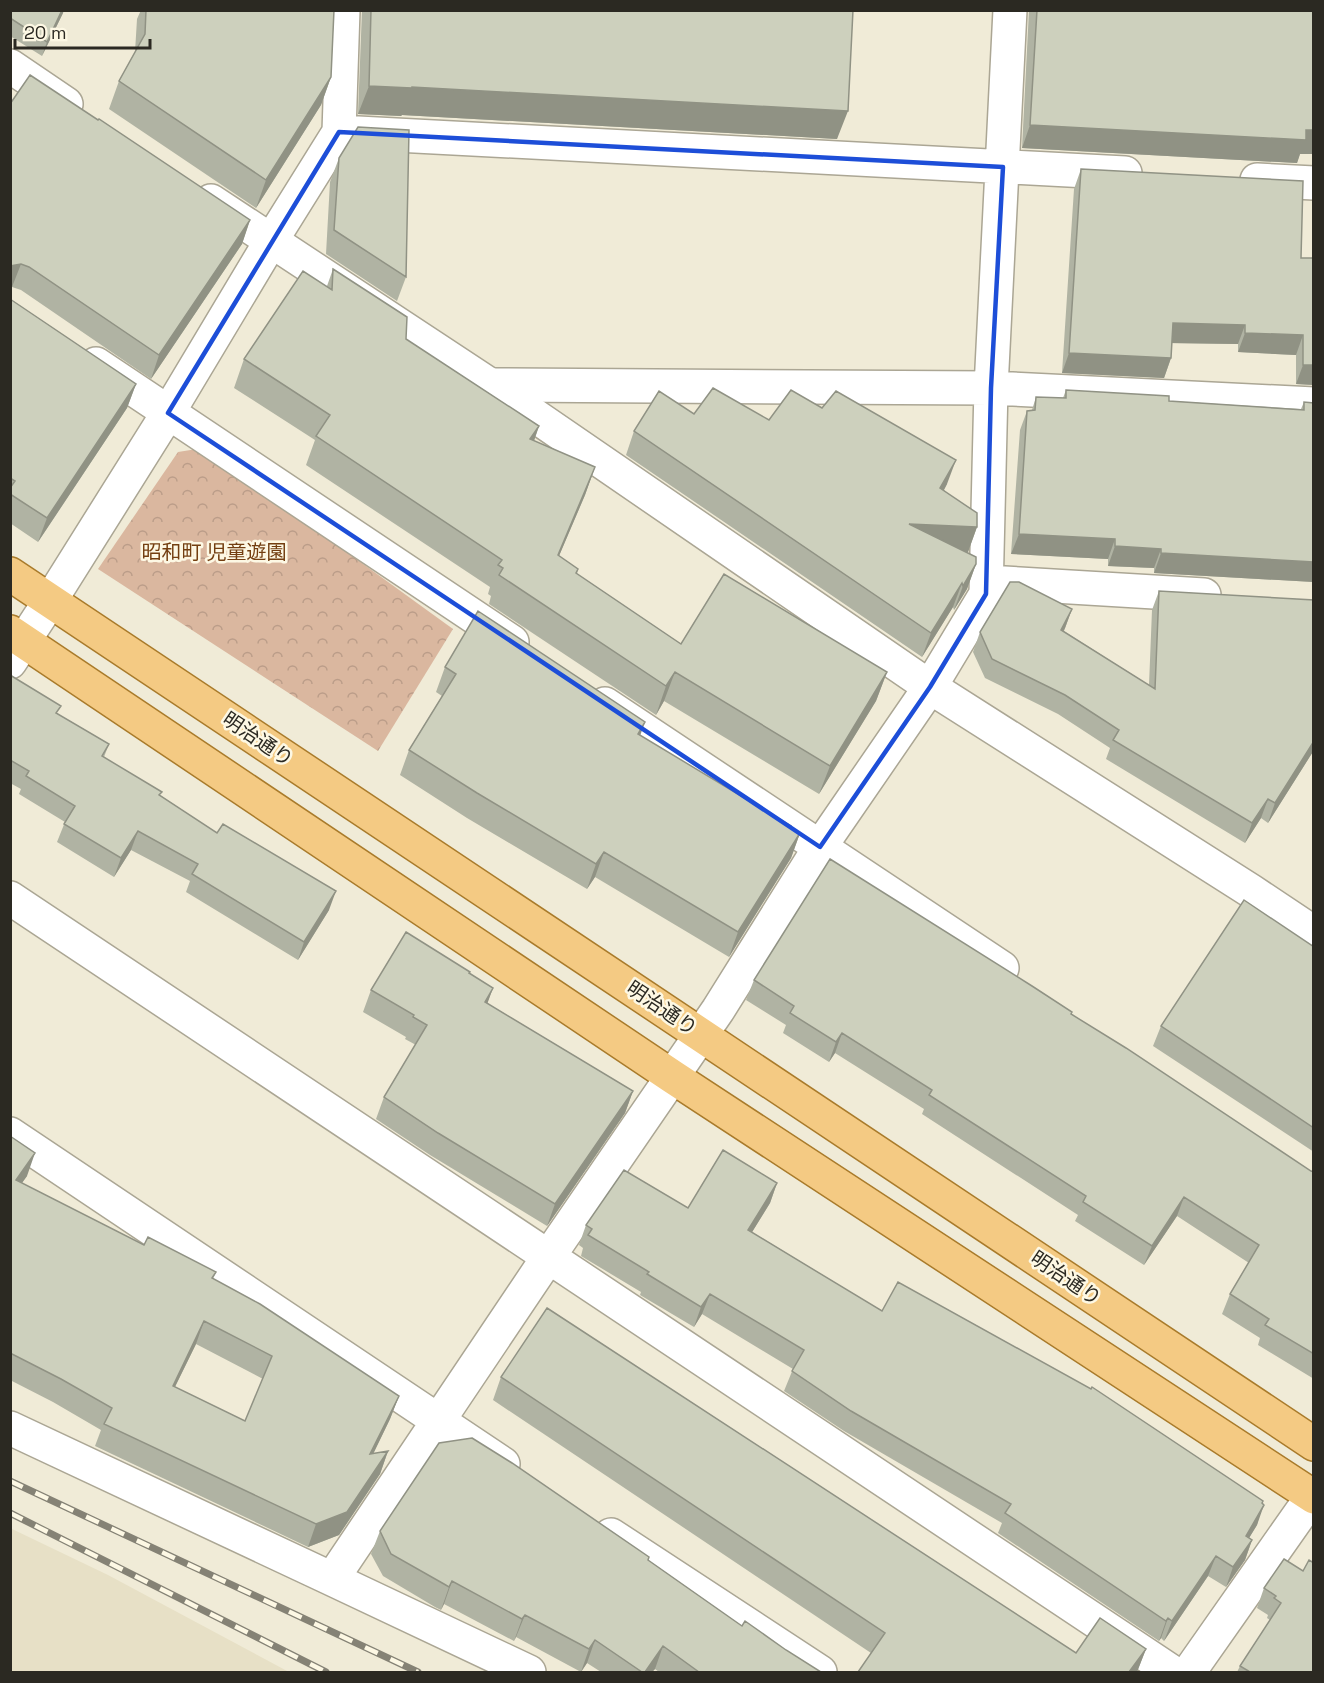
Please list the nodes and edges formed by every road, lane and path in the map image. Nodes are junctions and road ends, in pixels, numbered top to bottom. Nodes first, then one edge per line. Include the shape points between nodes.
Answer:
1 (343, 10) edge
2 (1010, 10) edge
3 (10, 66) edge
4 (88, 118) edge
5 (339, 132) junction
6 (1003, 167) junction
7 (1158, 175) edge
8 (1230, 179) edge
9 (184, 183) edge
10 (1314, 183) edge
11 (271, 241) junction
12 (70, 346) edge
13 (490, 385) junction
14 (991, 388) junction
15 (1314, 404) edge
16 (168, 413) junction
17 (10, 574) edge
18 (987, 582) junction
19 (1232, 596) edge
20 (50, 602) junction
21 (15, 645) edge
22 (534, 657) edge
23 (930, 687) junction
24 (583, 690) edge
25 (820, 848) junction
26 (10, 898) edge
27 (1314, 933) edge
28 (1027, 985) edge
29 (702, 1034) junction
30 (673, 1077) junction
31 (10, 1134) edge
32 (549, 1256) junction
33 (438, 1421) junction
34 (10, 1428) edge
35 (1314, 1444) edge
36 (526, 1479) edge
37 (1313, 1496) edge
38 (585, 1518) edge
39 (332, 1579) junction
40 (529, 1672) edge
41 (820, 1672) edge
42 (1172, 1672) edge
43 (1189, 1672) edge

1 - 5 street
2 - 6 street
3 - 4 street
5 - 6 street
5 - 11 street
6 - 7 street
6 - 14 street
8 - 10 street
9 - 11 street
11 - 13 street
11 - 16 street
12 - 16 street
13 - 14 street
13 - 23 street
14 - 15 street
14 - 18 street
16 - 20 street
16 - 22 street
17 - 20 main road, 明治通り
18 - 19 street
18 - 23 street via 987,594
20 - 21 street
20 - 29 main road, 明治通り
21 - 30 main road
23 - 25 street
23 - 27 street
24 - 25 street
25 - 28 street
25 - 29 street
26 - 32 street
29 - 30 street
29 - 35 main road, 明治通り
30 - 32 street
30 - 37 main road
31 - 33 street
32 - 33 street
32 - 42 street
33 - 36 street
33 - 39 street
34 - 39 street
37 - 43 street
38 - 41 street
39 - 40 street

